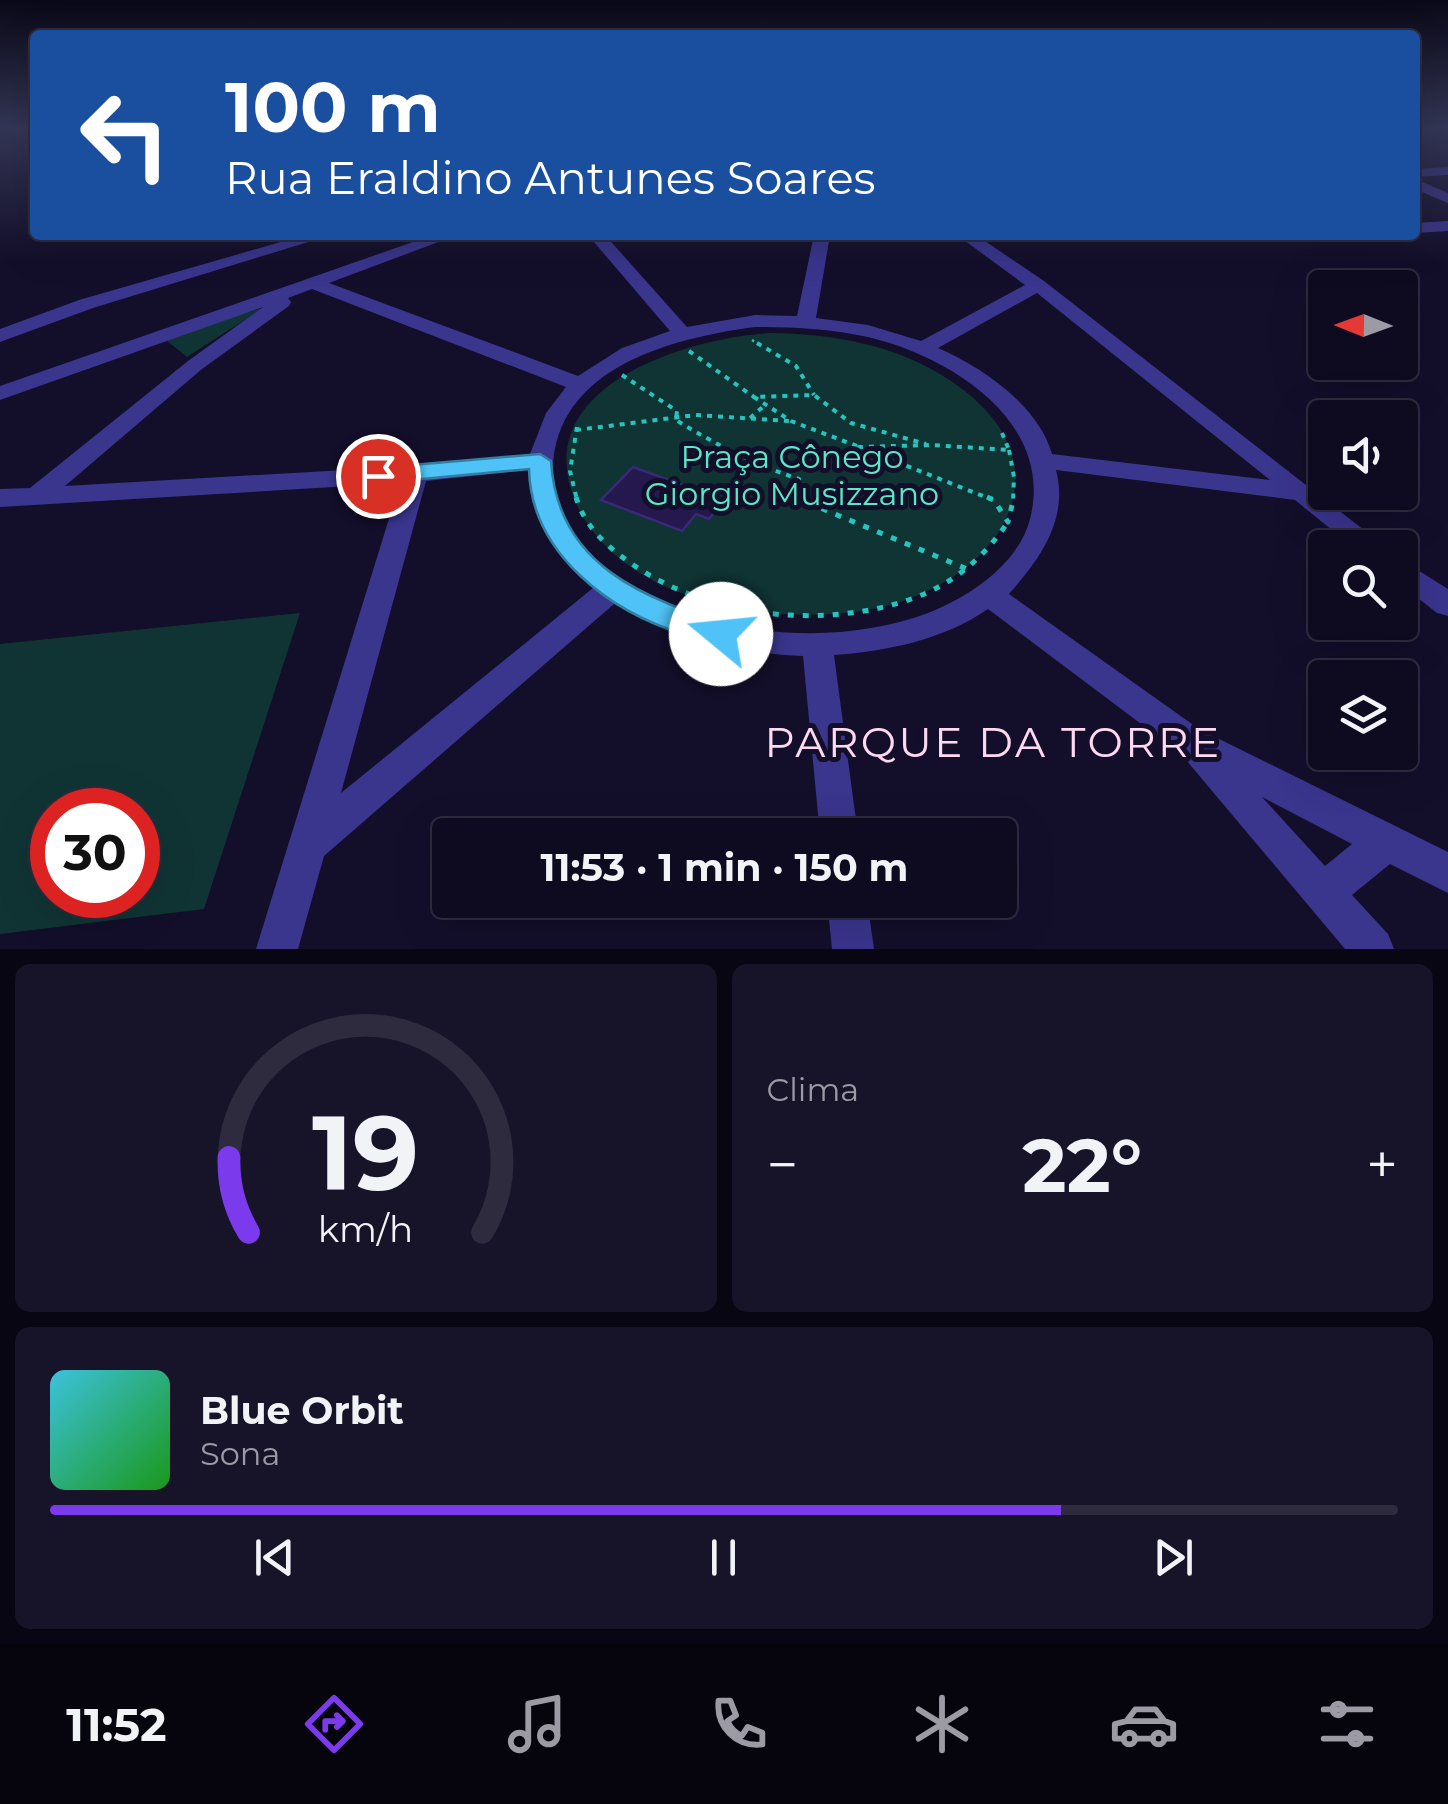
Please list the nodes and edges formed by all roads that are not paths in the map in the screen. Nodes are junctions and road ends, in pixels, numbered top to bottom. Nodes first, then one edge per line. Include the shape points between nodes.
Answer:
1 (1420, 185) edge
2 (1448, 198) edge
3 (1448, 226) edge
4 (1420, 228) edge
5 (306, 240) edge
6 (435, 240) edge
7 (601, 240) edge
8 (821, 240) edge
9 (973, 240) edge
10 (306, 285) junction
11 (1038, 285) junction
12 (806, 322) junction
13 (0, 336) edge
14 (156, 336) junction
15 (691, 338) junction
16 (923, 348) junction
17 (195, 365) junction
18 (582, 385) junction
19 (0, 393) edge
20 (540, 461) junction
21 (1044, 461) junction
22 (415, 474) junction
23 (1302, 493) junction
24 (39, 494) junction
25 (0, 498) edge
26 (1349, 530) edge
27 (1418, 582) edge
28 (612, 588) junction
29 (990, 595) junction
30 (1448, 606) edge
31 (818, 644) junction
32 (1187, 740) junction
33 (838, 818) edge
34 (1385, 843) junction
35 (308, 844) junction
36 (1448, 873) edge
37 (1324, 892) junction
38 (849, 918) edge
39 (277, 949) edge
40 (852, 949) edge
41 (1373, 949) edge

1 - 2 street
3 - 4 street
5 - 13 street
6 - 10 street
7 - 15 street
8 - 12 street
9 - 11 street
10 - 14 street
10 - 17 street
10 - 18 street
11 - 16 street
11 - 23 street
12 - 15 street via 730,324
12 - 16 street via 866,330
14 - 17 street
14 - 19 street
15 - 18 street via 627,354 613,375
16 - 21 street via 1008,403
17 - 24 street
18 - 20 street via 562,407
20 - 22 street
20 - 28 street via 552,522 572,553
21 - 23 street
21 - 29 street via 1048,512 1038,541
22 - 24 street
22 - 35 street
23 - 26 street
24 - 25 street
27 - 30 street
28 - 31 street via 676,621 721,634
28 - 35 street
29 - 31 street via 914,630
29 - 32 street
31 - 33 street
32 - 34 street
32 - 37 street
34 - 36 street
34 - 37 street
35 - 39 street
37 - 41 street
38 - 40 street

